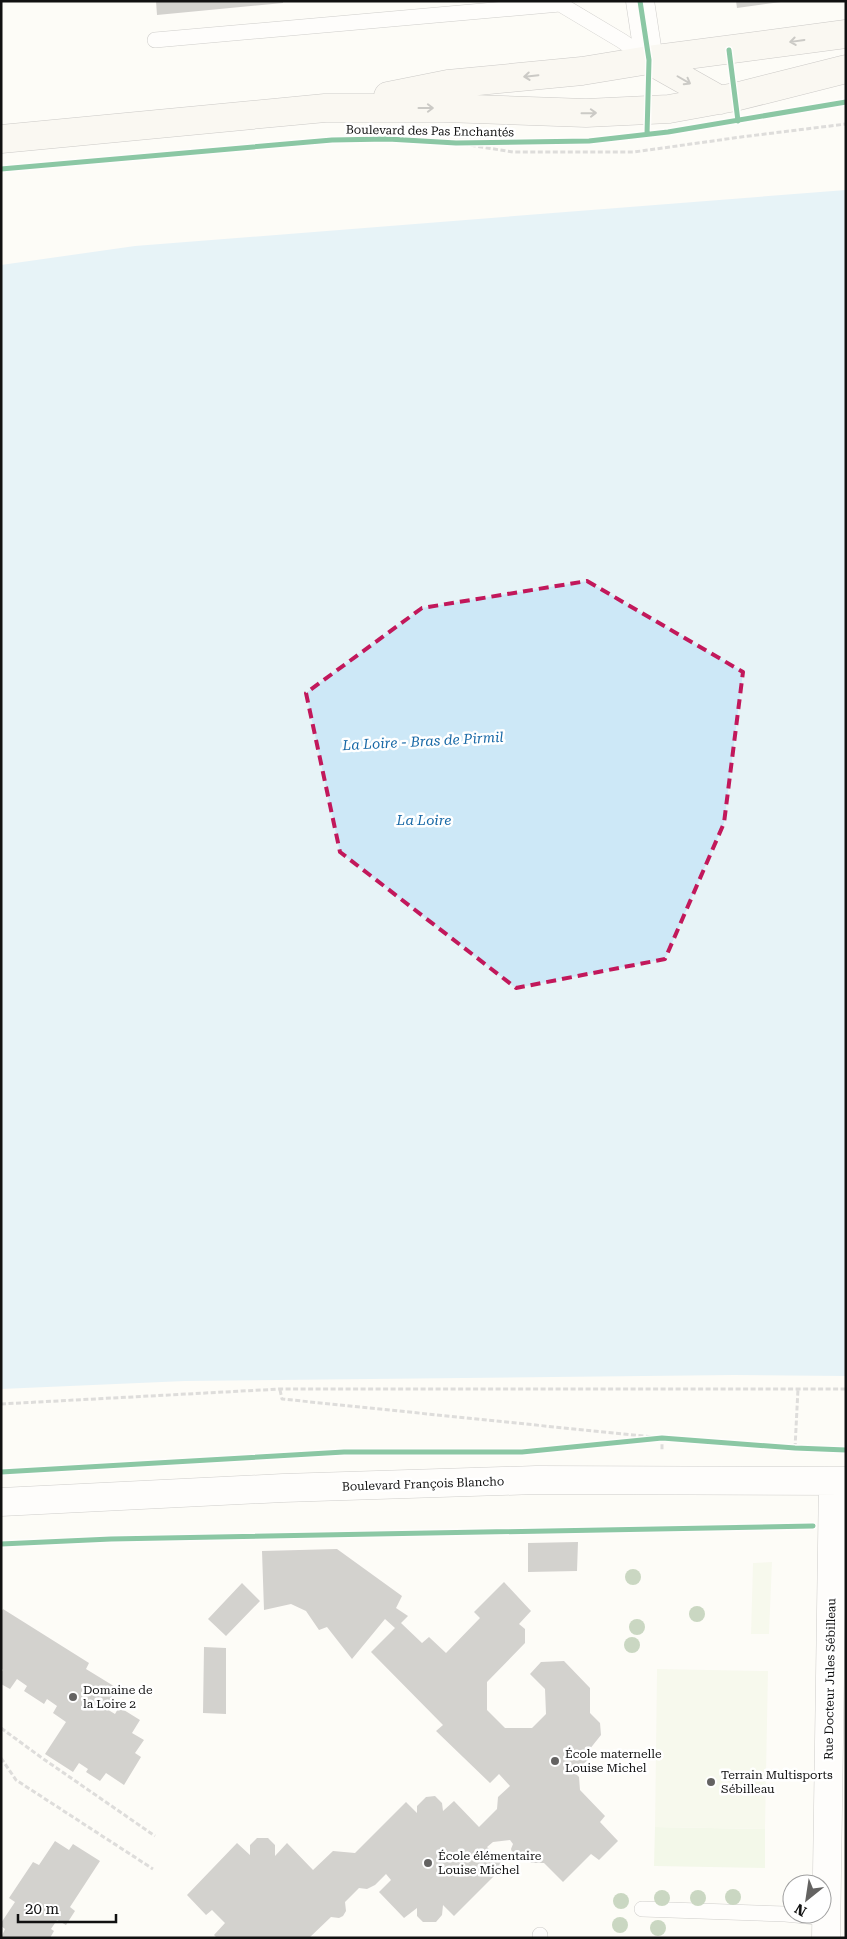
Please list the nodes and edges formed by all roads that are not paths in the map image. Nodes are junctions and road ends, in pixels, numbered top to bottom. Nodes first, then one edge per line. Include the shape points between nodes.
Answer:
1 (640, 1) edge
2 (846, 34) edge
3 (155, 40) dead end
4 (649, 60) junction
5 (846, 69) edge
6 (720, 100) junction
7 (325, 108) junction
8 (1, 139) edge
9 (839, 1481) edge
10 (1, 1502) edge
11 (642, 1910) dead end
12 (826, 1928) edge

1 - 4 street
2 -> 4 main road, Boulevard des Pas Enchantés
3 - 4 lane via 560,4
4 -> 6 main road
4 -> 7 main road, Boulevard des Pas Enchantés via 582,71 448,84
5 - 6 main road, Boulevard des Pas Enchantés
7 -> 6 main road, Boulevard des Pas Enchantés via 586,113 669,109
7 - 8 main road, Boulevard des Pas Enchantés
9 - 10 street, Boulevard François Blancho via 536,1480
9 - 12 street, Rue Docteur Jules Sébilleau
11 - 12 lane via 784,1914

